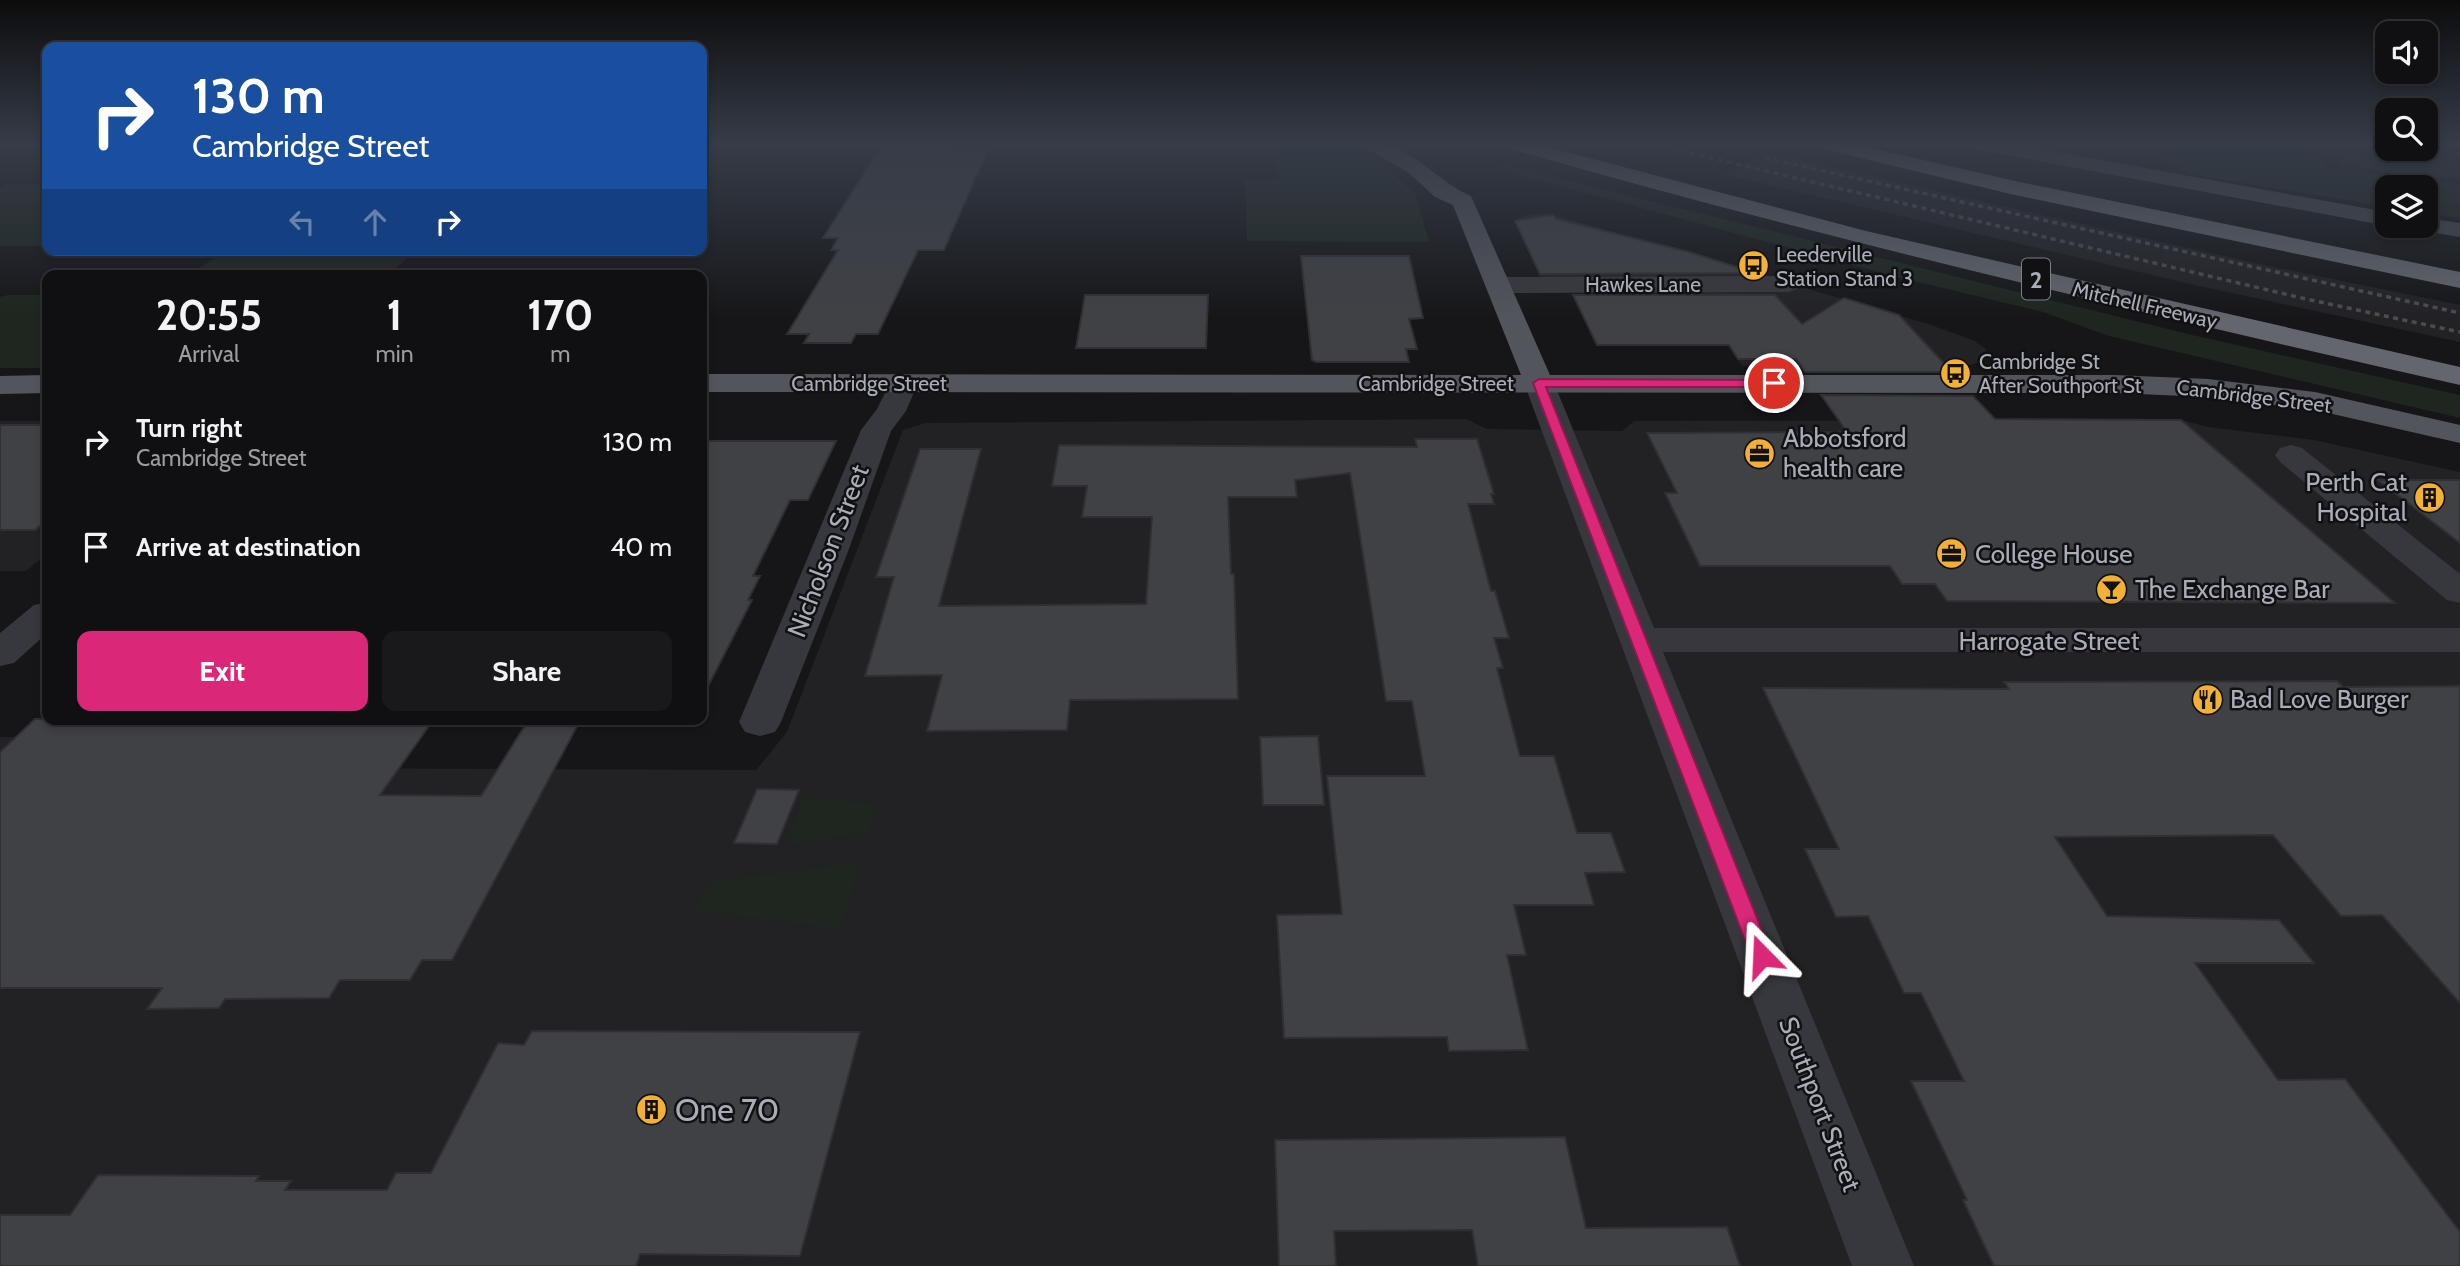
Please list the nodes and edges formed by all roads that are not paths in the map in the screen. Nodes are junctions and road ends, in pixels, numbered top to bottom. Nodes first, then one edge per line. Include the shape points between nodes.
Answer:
1 (1468, 201) edge
2 (1726, 201) edge
3 (1792, 201) edge
4 (2078, 201) edge
5 (2290, 201) edge
6 (2375, 217) edge
7 (2438, 227) edge
8 (2460, 230) edge
9 (2460, 280) edge
10 (1788, 284) dead end
11 (1499, 285) junction
12 (2460, 353) edge
13 (2460, 376) edge
14 (707, 383) edge
15 (0, 384) edge
16 (42, 384) edge
17 (899, 393) junction
18 (1542, 393) junction
19 (707, 403) edge
20 (0, 404) edge
21 (42, 404) edge
22 (2460, 434) edge
23 (2291, 455) dead end
24 (2460, 455) edge
25 (2460, 592) edge
26 (42, 616) edge
27 (1637, 640) junction
28 (2460, 640) edge
29 (0, 654) edge
30 (760, 722) dead end
31 (1883, 1266) edge

1 - 11 main road, Southport Street
2 - 13 highway, Mitchell Freeway / 2 via 2174,312
3 - 12 highway
4 - 9 highway
5 - 6 main road
7 - 8 main road
10 - 11 street, Hawkes Lane
11 - 18 main road, Southport Street
14 - 17 main road, Cambridge Street
15 - 16 main road
17 - 18 main road, Cambridge Street
17 - 19 main road, Cambridge Street
17 - 30 street, Nicholson Street via 876,430
18 - 22 main road, Cambridge Street via 2081,383 2208,388 2315,401
18 - 24 main road, Cambridge Street via 2165,406 2326,425
18 - 27 street, Southport Street
20 - 21 main road
23 - 25 street
26 - 29 street
27 - 28 street, Harrogate Street
27 - 31 street, Southport Street

